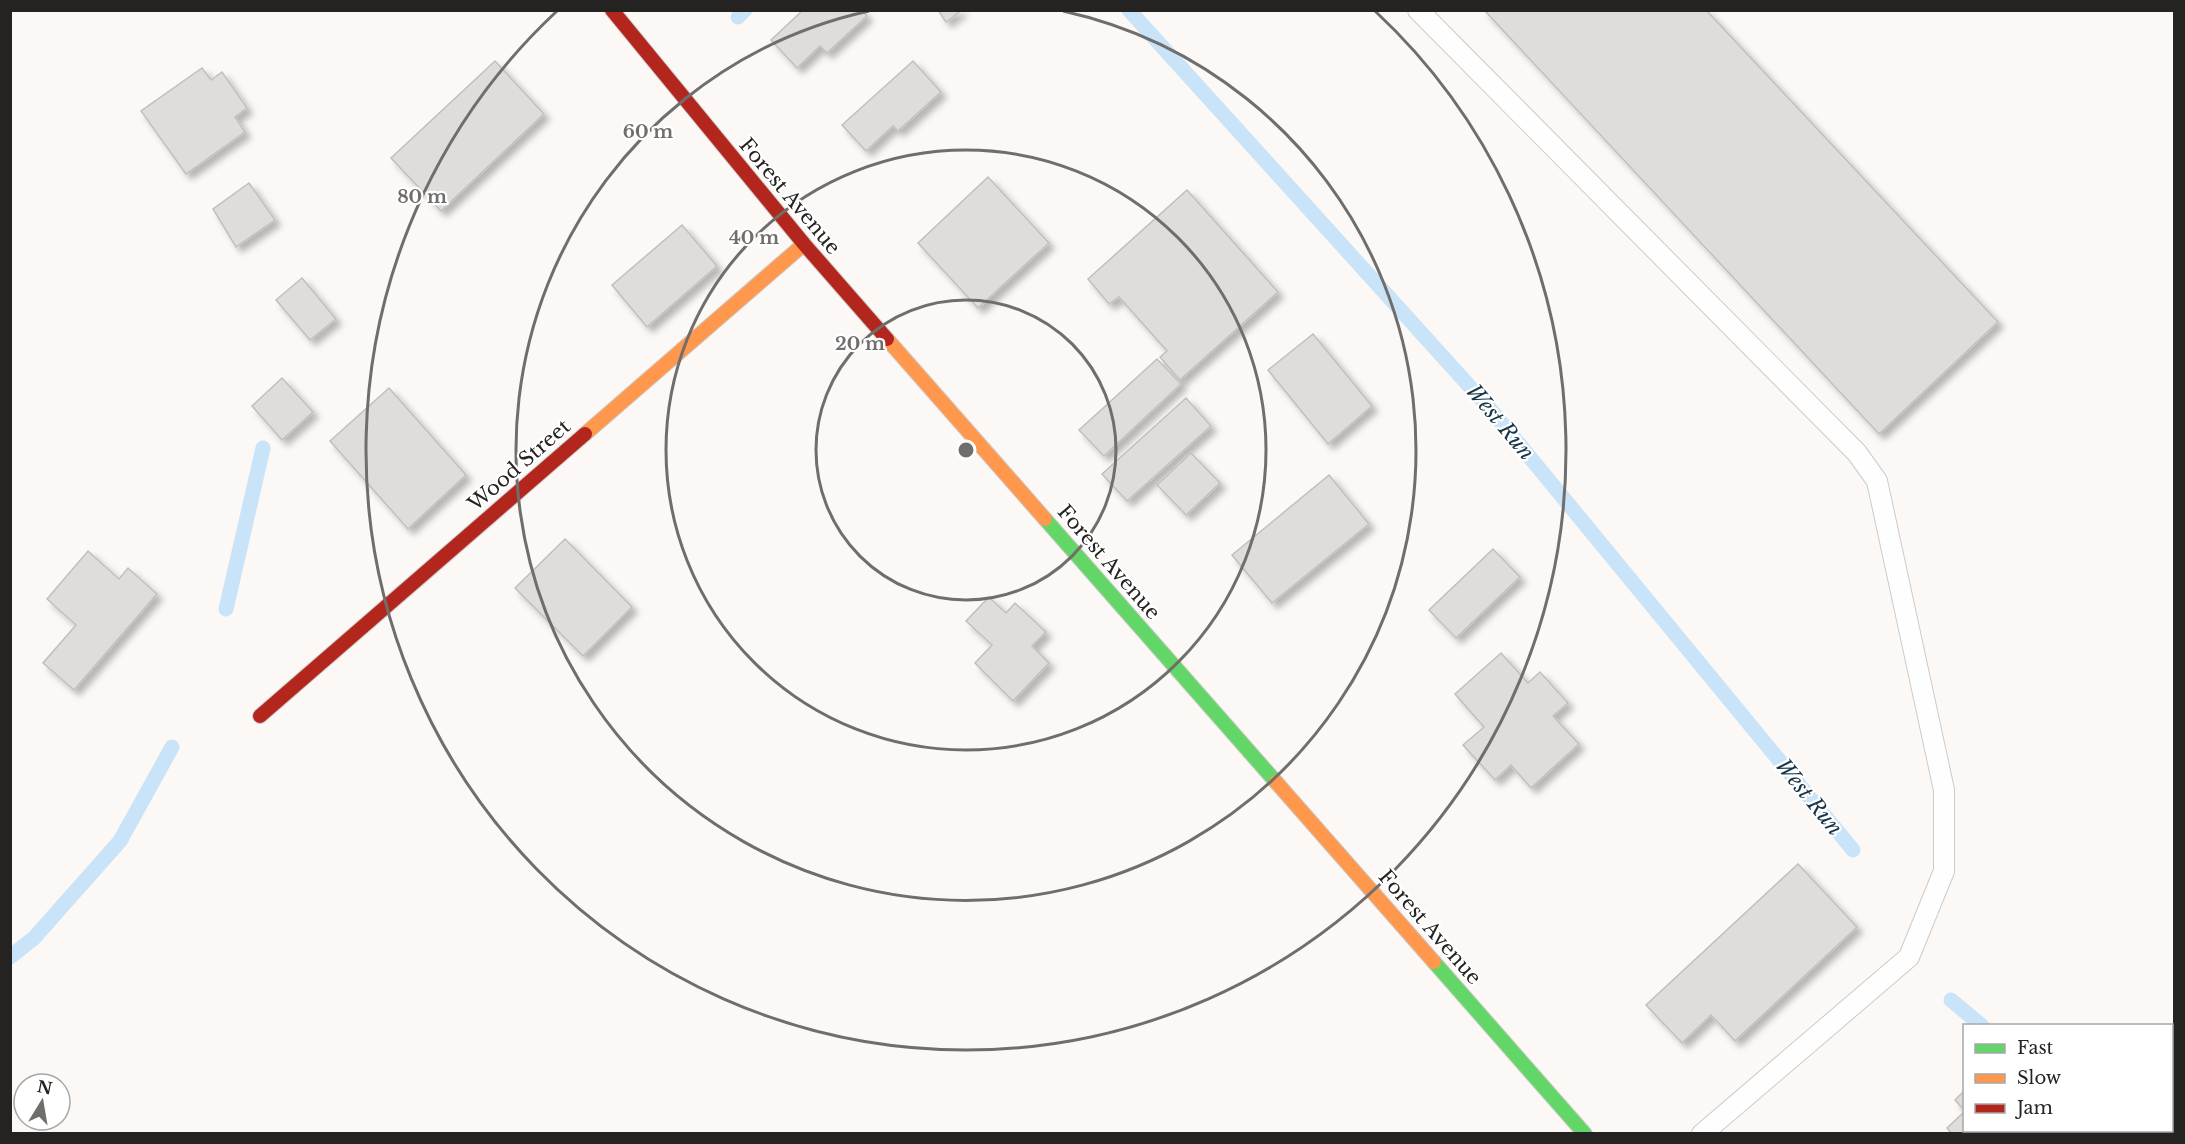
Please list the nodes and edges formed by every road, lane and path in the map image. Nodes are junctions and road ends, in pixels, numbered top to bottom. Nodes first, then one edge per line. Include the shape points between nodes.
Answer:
1 (612, 10) edge
2 (1418, 10) edge
3 (804, 244) junction
4 (260, 716) dead end
5 (1586, 1134) edge
6 (1702, 1134) edge

1 - 3 street, Forest Avenue
2 - 6 lane via 1857,453 1877,481 1944,790 1944,871 1909,957
3 - 4 street, Wood Street
3 - 5 street, Forest Avenue

